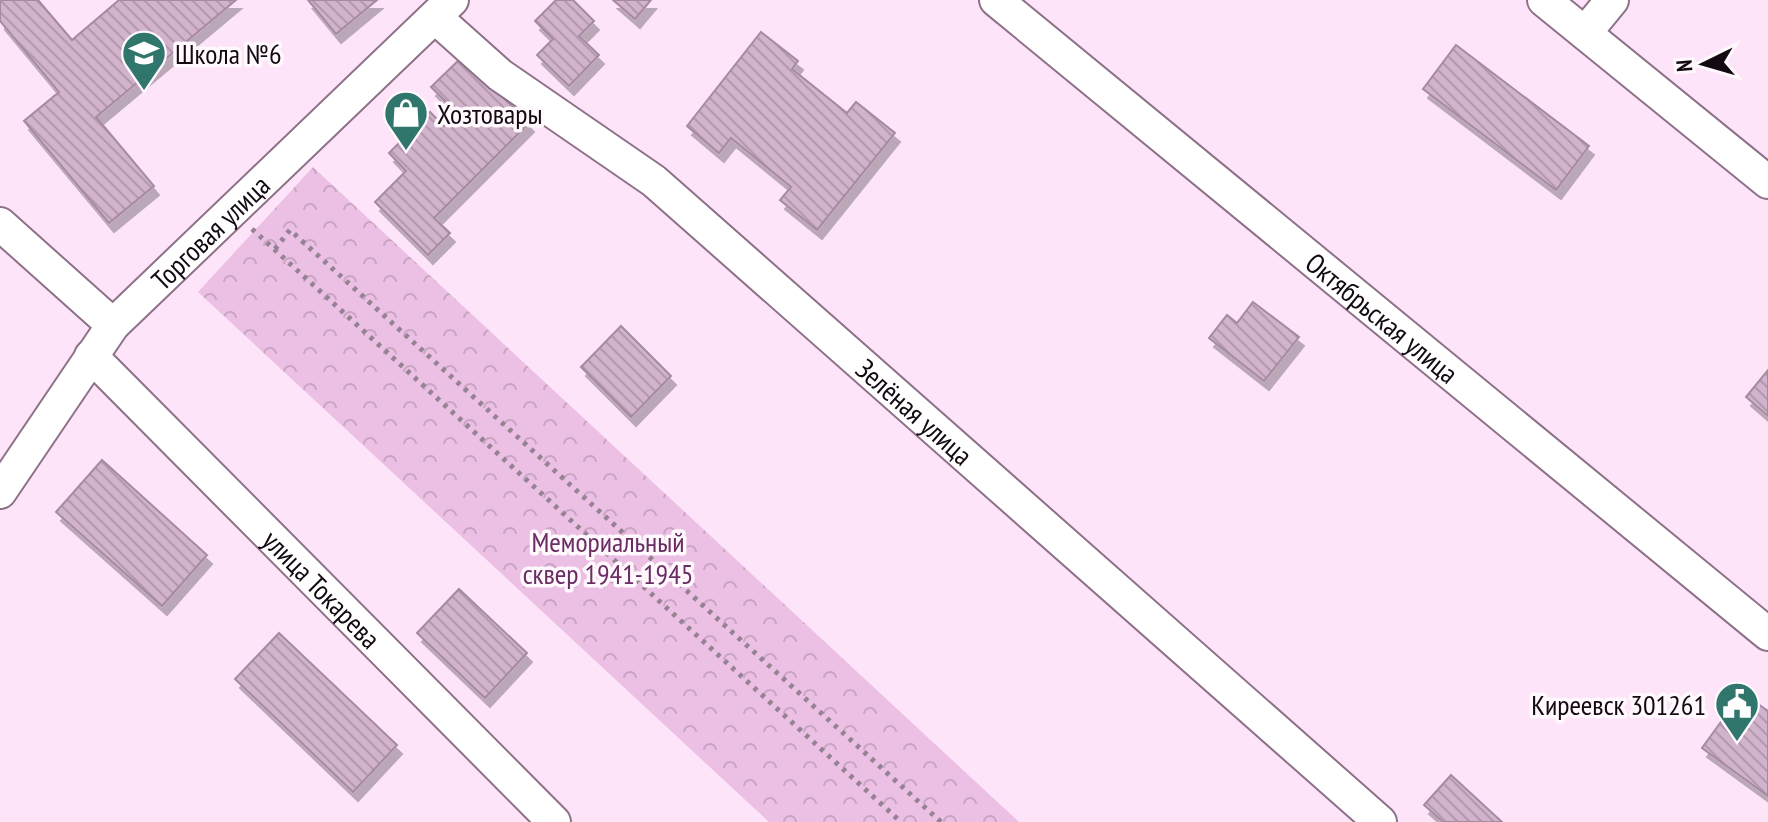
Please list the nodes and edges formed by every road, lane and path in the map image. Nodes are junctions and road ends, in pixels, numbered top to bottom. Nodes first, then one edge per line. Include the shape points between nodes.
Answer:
1 (996, 0) edge
2 (1544, 0) edge
3 (1612, 0) edge
4 (444, 8) edge
5 (1585, 33) junction
6 (1768, 182) edge
7 (0, 224) edge
8 (113, 325) junction
9 (91, 356) junction
10 (0, 492) edge
11 (1768, 634) edge
12 (554, 822) edge
13 (901, 822) edge
14 (941, 822) edge
15 (1380, 822) edge

1 - 11 street, Октябрьская улица
2 - 5 street
3 - 5 street
4 - 8 street, Торговая улица
4 - 15 street, Зелёная улица via 500,75 654,181
5 - 6 street
7 - 8 street
8 - 9 street, Торговая улица
9 - 10 street, Торговая улица
9 - 12 street, улица Токарева
13 - 14 path via 275,249 290,230

